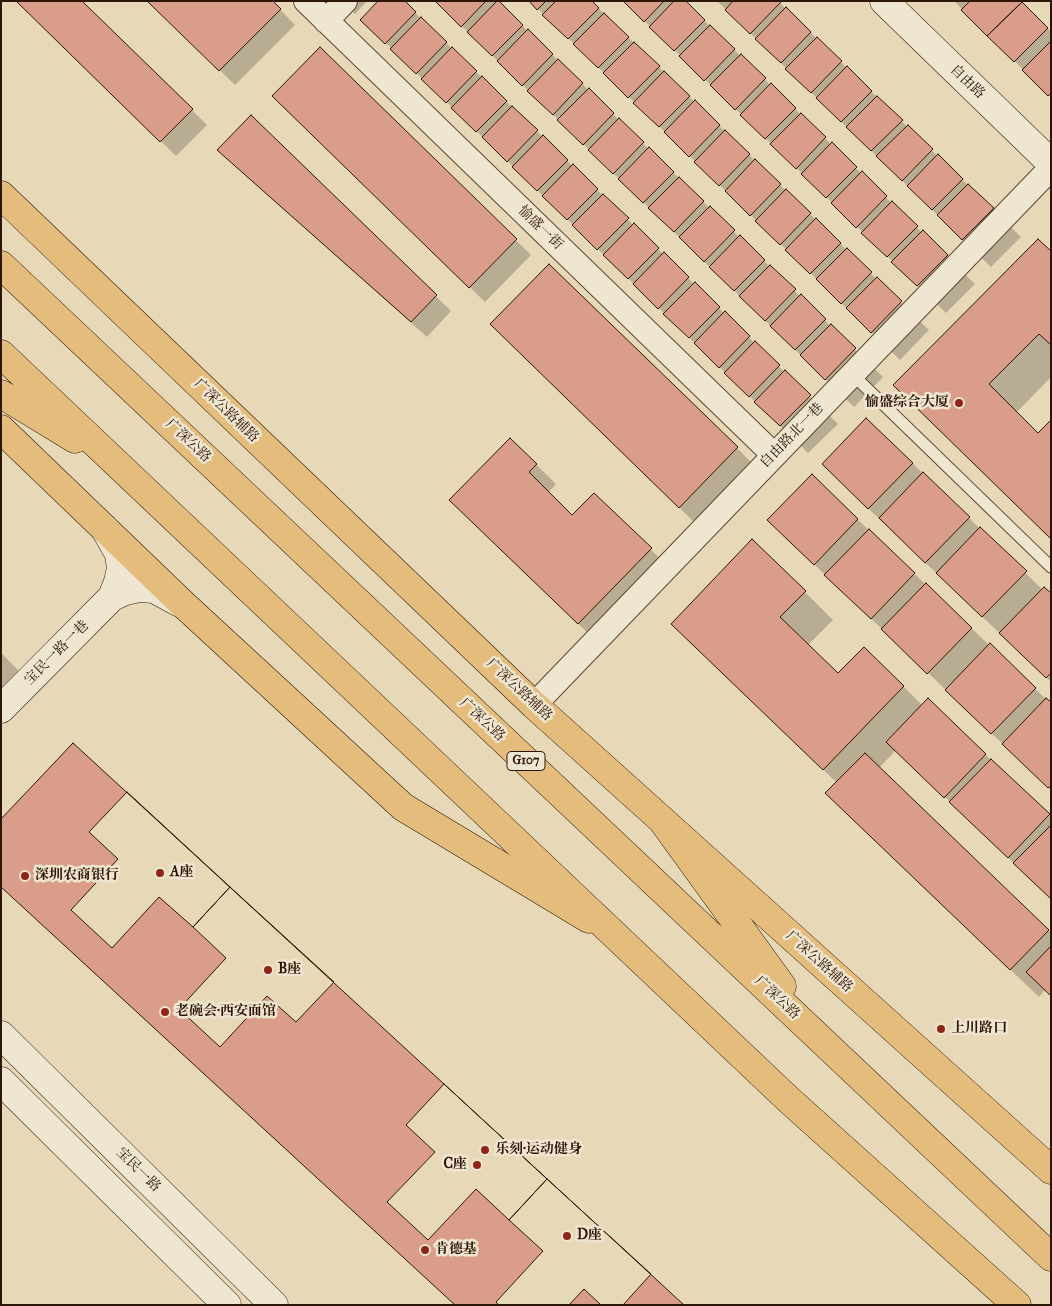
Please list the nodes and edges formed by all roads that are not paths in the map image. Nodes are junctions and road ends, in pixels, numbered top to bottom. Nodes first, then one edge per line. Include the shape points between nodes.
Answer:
1 (306, 1) edge
2 (345, 1) edge
3 (884, 1) edge
4 (326, 21) junction
5 (1051, 163) edge
6 (1051, 168) edge
7 (1, 195) edge
8 (1, 265) edge
9 (1, 354) edge
10 (852, 374) junction
11 (1, 394) edge
12 (1, 428) edge
13 (774, 455) junction
14 (119, 465) junction
15 (105, 529) junction
16 (1051, 568) edge
17 (112, 597) junction
18 (183, 604) junction
19 (534, 705) junction
20 (1, 709) edge
21 (664, 823) junction
22 (612, 933) junction
23 (1, 1035) edge
24 (819, 1038) junction
25 (1, 1081) edge
26 (1051, 1170) edge
27 (1051, 1257) edge
28 (227, 1305) edge
29 (274, 1305) edge
30 (1017, 1305) edge

1 - 4 street, 愉盛一街
2 - 4 street
3 - 5 main road, 自由路
4 - 13 street, 愉盛一街
6 - 10 street, 自由路北一巷
7 - 19 main road, 广深公路辅路
8 - 24 main road, 广深公路 / G107
9 - 14 main road
10 - 13 street, 自由路北一巷
10 - 16 lane
11 - 14 main road
12 - 15 main road
13 - 19 street, 自由路北一巷
14 - 22 main road
15 - 17 main road via 119,554 121,568
15 - 18 main road
17 - 18 main road via 139,588 154,589
17 - 20 main road, 宝民一路一巷
18 - 22 main road via 403,807
19 - 21 main road, 广深公路辅路
21 - 24 main road
21 - 26 main road, 广深公路辅路
22 - 30 main road via 789,1100
23 - 29 main road, 宝民一路
24 - 27 main road, 广深公路 / G107
25 - 28 main road

